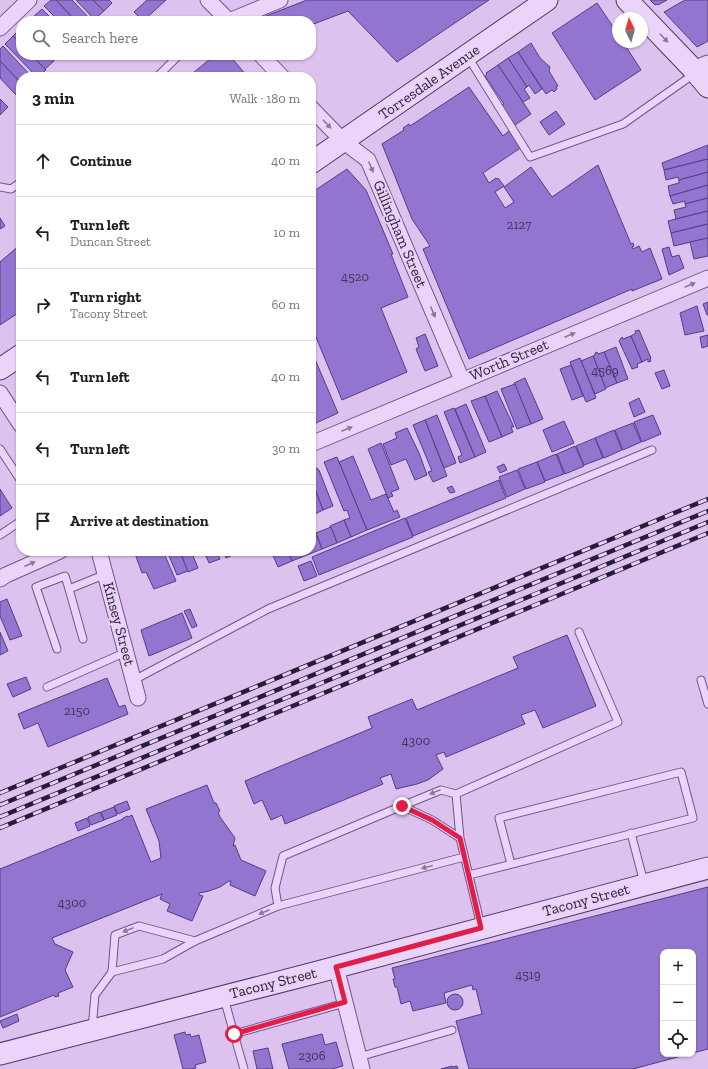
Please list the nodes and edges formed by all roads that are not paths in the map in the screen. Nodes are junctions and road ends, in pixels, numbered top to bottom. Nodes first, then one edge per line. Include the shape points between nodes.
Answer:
1 (29, 0) edge
2 (208, 0) edge
3 (280, 0) edge
4 (547, 0) edge
5 (627, 0) edge
6 (224, 16) edge
7 (241, 16) edge
8 (0, 28) edge
9 (467, 56) junction
10 (174, 60) edge
11 (266, 60) edge
12 (161, 72) edge
13 (277, 72) edge
14 (701, 73) edge
15 (316, 113) edge
16 (343, 141) junction
17 (316, 159) edge
18 (16, 185) edge
19 (0, 187) edge
20 (708, 278) edge
21 (16, 358) edge
22 (0, 369) edge
23 (462, 380) junction
24 (0, 393) edge
25 (16, 417) edge
26 (316, 442) edge
27 (0, 449) edge
28 (652, 450) dead end
29 (16, 473) edge
30 (16, 524) edge
31 (0, 535) edge
32 (49, 556) edge
33 (101, 556) edge
34 (106, 574) junction
35 (0, 579) edge
36 (69, 589) junction
37 (580, 632) dead end
38 (83, 639) dead end
39 (57, 650) dead end
40 (126, 652) junction
41 (134, 680) junction
42 (701, 680) dead end
43 (47, 687) dead end
44 (138, 698) dead end
45 (708, 704) edge
46 (456, 794) junction
47 (402, 806) junction
48 (631, 833) junction
49 (460, 838) junction
50 (464, 857) junction
51 (510, 864) junction
52 (708, 868) edge
53 (469, 875) junction
54 (645, 885) junction
55 (278, 906) junction
56 (481, 928) junction
57 (195, 941) junction
58 (336, 967) junction
59 (112, 972) junction
60 (223, 996) junction
61 (345, 1002) junction
62 (92, 1030) junction
63 (452, 1030) dead end
64 (234, 1034) junction
65 (0, 1054) edge
66 (360, 1063) edge
67 (244, 1069) edge

1 - 8 street
2 - 6 street
3 - 7 street
4 - 9 main road, Torresdale Avenue
5 -> 14 main road
9 - 14 lane via 530,156 623,124
9 - 16 main road, Torresdale Avenue
10 - 12 lane
11 - 13 street
15 -> 16 street, Gillingham Street
16 - 17 main road, Torresdale Avenue
16 -> 23 street, Gillingham Street via 368,160
18 - 19 lane via 11,188
23 -> 20 street, Worth Street
21 - 22 main road
26 -> 23 street, Worth Street
24 - 25 street
27 - 29 lane
28 - 41 lane via 268,609
30 - 31 lane
35 -> 32 street
33 - 34 street, Kinsey Street
34 - 36 lane
34 - 40 street, Kinsey Street
36 - 38 lane
36 - 39 lane via 65,576 36,587
37 - 46 lane via 618,722
40 - 41 street, Kinsey Street
40 - 43 lane
41 - 44 street, Kinsey Street
42 - 45 lane
46 -> 47 lane via 440,790
46 - 49 lane
47 - 49 lane via 432,820
47 - 55 lane via 283,856 275,888
48 - 51 lane
48 - 51 lane via 693,818 681,772 499,818
48 - 54 lane
49 - 50 lane
50 - 53 lane
50 -> 55 lane
51 - 53 lane
52 - 54 main road, Tacony Street
53 - 56 lane
54 - 56 main road, Tacony Street
55 -> 57 lane
56 - 58 main road, Tacony Street
57 - 59 lane via 163,959
57 -> 59 lane via 139,926 121,932 115,935
58 - 60 main road, Tacony Street
58 - 61 street
59 - 62 lane via 95,995
60 - 62 main road, Tacony Street
60 - 64 lane
61 - 64 lane
61 - 66 street
62 - 65 main road, Tacony Street
63 - 66 lane
64 - 67 lane

